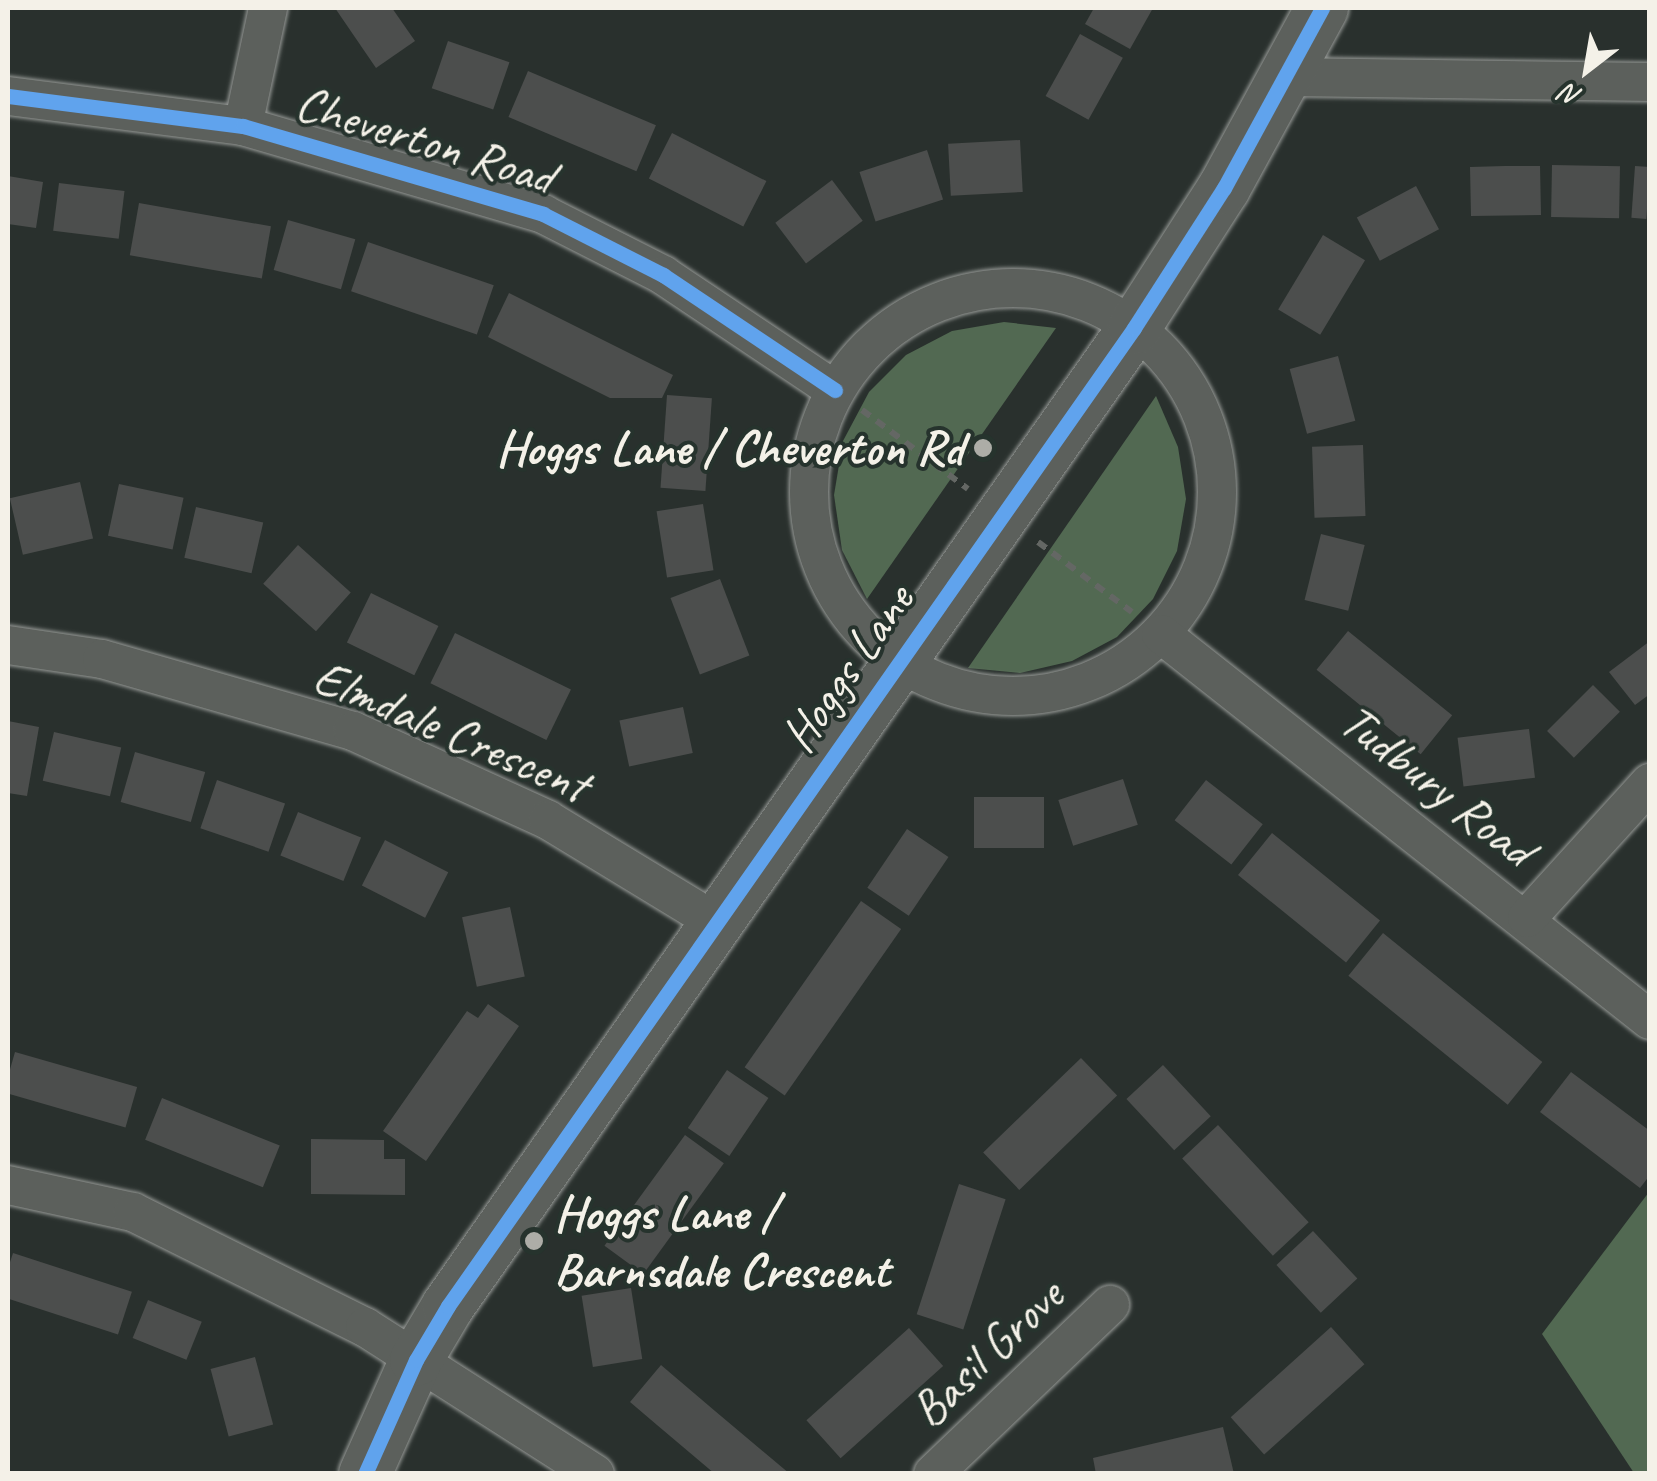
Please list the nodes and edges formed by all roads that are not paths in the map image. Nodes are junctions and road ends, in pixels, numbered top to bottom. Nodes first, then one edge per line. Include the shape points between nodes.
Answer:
1 (268, 8) edge
2 (1322, 8) edge
3 (1288, 77) junction
4 (1650, 82) edge
5 (8, 96) edge
6 (244, 126) junction
7 (1134, 328) junction
8 (835, 390) junction
9 (1161, 634) junction
10 (8, 645) edge
11 (898, 662) junction
12 (1650, 783) edge
13 (1527, 918) junction
14 (721, 925) junction
15 (1650, 1020) edge
16 (8, 1185) edge
17 (1110, 1305) dead end
18 (416, 1360) junction
19 (364, 1474) edge
20 (596, 1474) edge
21 (933, 1474) edge

1 - 6 street
2 - 3 street, Hoggs Lane
3 - 4 street
3 - 7 street, Hoggs Lane
5 - 6 street, Cheverton Road
6 - 8 street, Cheverton Road via 542,214 663,275
7 - 8 street via 1105,309 1049,292 973,292 906,318 866,350
7 - 9 street via 1170,362 1197,404 1217,482 1207,557
7 - 11 street, Hoggs Lane
8 - 11 street via 814,443 812,532 827,578 853,620
9 - 11 street via 1113,671 1056,692 987,695 923,678
9 - 13 street, Tudbury Road
10 - 14 street, Elmdale Crescent via 102,659 353,731 548,820
11 - 14 street, Hoggs Lane
12 - 13 street
13 - 15 street, Tudbury Road
14 - 18 street, Hoggs Lane
16 - 18 street via 133,1212
17 - 21 street, Basil Grove
18 - 19 street, Hoggs Lane
18 - 20 street

